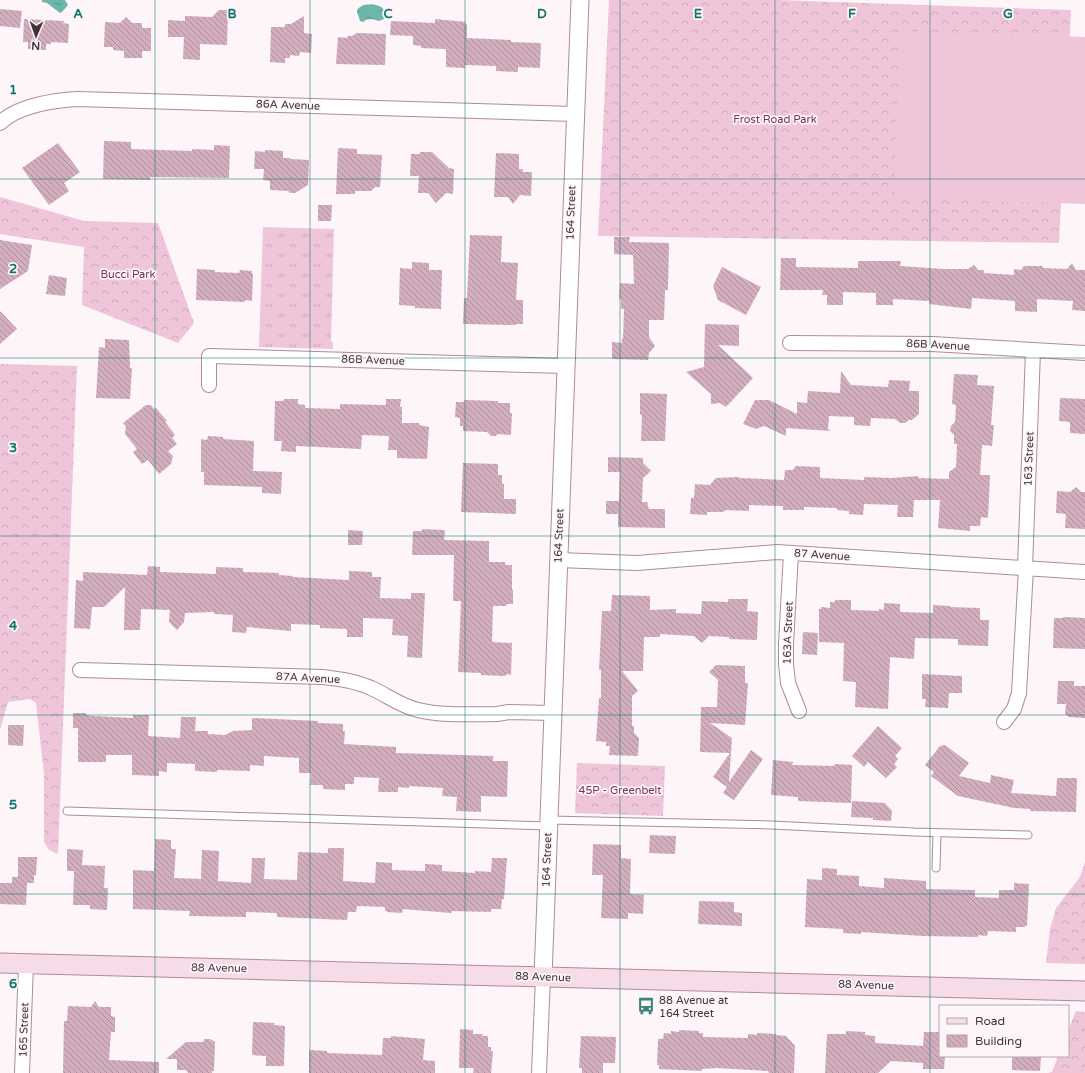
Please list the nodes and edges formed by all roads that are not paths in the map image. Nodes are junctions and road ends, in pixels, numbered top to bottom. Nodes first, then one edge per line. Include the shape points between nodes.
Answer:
1 (580, 0) edge
2 (575, 114) junction
3 (1, 119) edge
4 (790, 343) dead end
5 (1033, 351) junction
6 (1085, 353) edge
7 (566, 366) junction
8 (208, 385) dead end
9 (791, 553) junction
10 (558, 560) junction
11 (1025, 568) junction
12 (1085, 572) edge
13 (80, 670) dead end
14 (799, 711) dead end
15 (553, 713) junction
16 (1004, 722) dead end
17 (67, 811) dead end
18 (549, 823) junction
19 (937, 833) junction
20 (1028, 835) dead end
21 (936, 868) dead end
22 (0, 963) edge
23 (26, 964) junction
24 (543, 977) junction
25 (1085, 991) edge
26 (22, 1073) edge
27 (539, 1073) edge

1 - 2 street, 164 Street
2 - 3 street, 86A Avenue via 78,99 30,107
2 - 7 street, 164 Street
4 - 5 street, 86B Avenue via 908,343
5 - 6 street, 86B Avenue
5 - 11 street, 163 Street
7 - 8 street, 86B Avenue via 209,356
7 - 10 street, 164 Street
9 - 10 street, 87 Avenue via 763,552 638,563
9 - 11 street, 87 Avenue
9 - 14 street, 163A Street via 786,664 788,683
10 - 15 street, 164 Street
11 - 12 street, 87 Avenue
11 - 16 street, 163 Street via 1018,693 1014,709
13 - 15 street, 87A Avenue via 323,677 348,680 371,688 407,707 426,712
15 - 18 street, 164 Street
17 - 18 lane
18 - 19 lane via 771,825
18 - 24 street, 164 Street
19 - 20 lane
19 - 21 lane
22 - 23 main road, 88 Avenue
23 - 24 main road, 88 Avenue
23 - 26 street, 165 Street
24 - 25 main road, 88 Avenue
24 - 27 street, 164 Street

